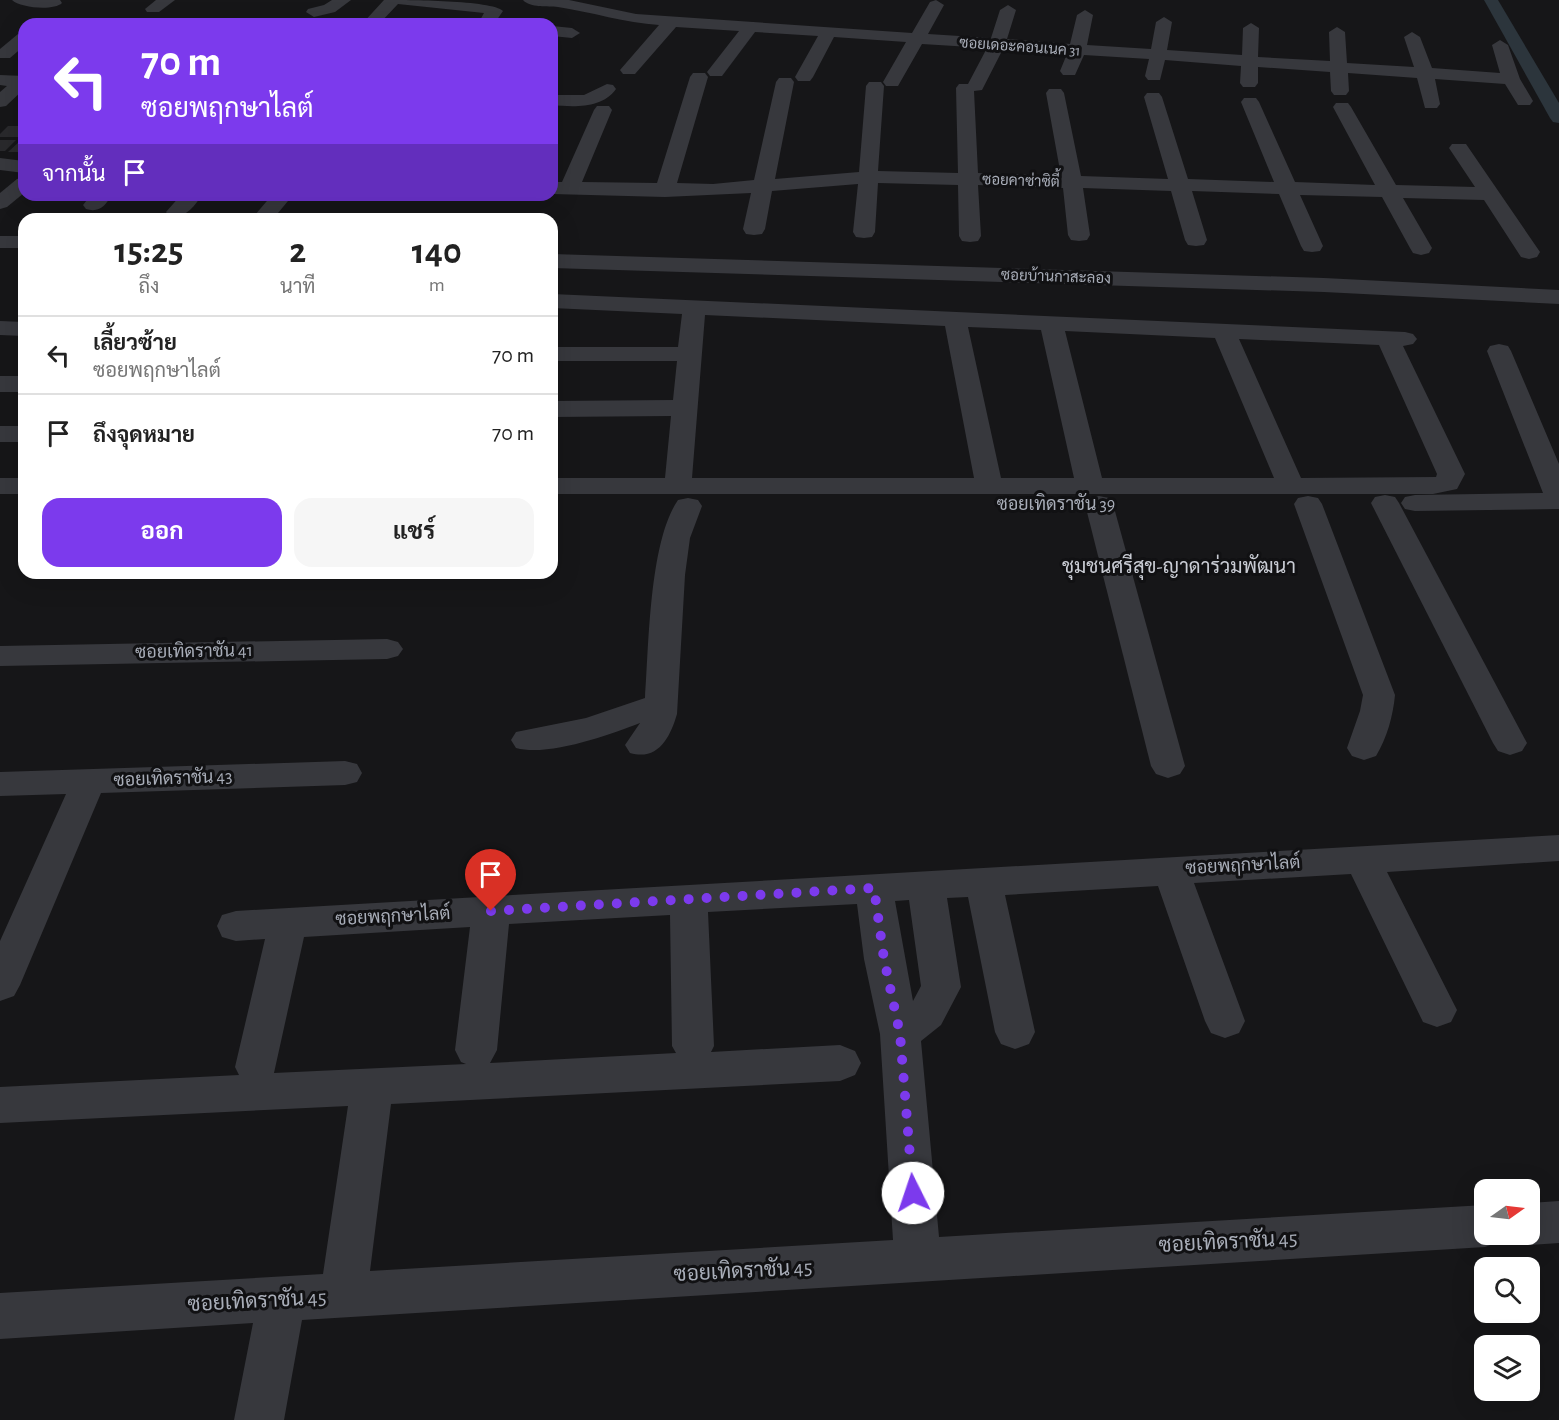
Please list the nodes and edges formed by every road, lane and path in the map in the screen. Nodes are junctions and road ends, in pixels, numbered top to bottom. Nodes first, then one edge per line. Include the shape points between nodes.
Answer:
1 (20, 0) edge
2 (343, 0) edge
3 (393, 0) edge
4 (400, 0) edge
5 (531, 0) edge
6 (54, 3) dead end
7 (593, 5) edge
8 (936, 5) dead end
9 (1008, 10) dead end
10 (314, 12) dead end
11 (1085, 15) dead end
12 (376, 18) edge
13 (488, 18) edge
14 (670, 22) junction
15 (1164, 22) dead end
16 (750, 27) junction
17 (1251, 28) dead end
18 (558, 32) edge
19 (1337, 32) dead end
20 (572, 33) dead end
21 (828, 33) junction
22 (0, 37) edge
23 (1412, 37) dead end
24 (18, 38) edge
25 (917, 39) junction
26 (997, 45) junction
27 (1500, 45) dead end
28 (18, 46) edge
29 (1077, 51) junction
30 (1157, 56) junction
31 (7, 60) edge
32 (1249, 62) junction
33 (1338, 68) junction
34 (629, 70) dead end
35 (1425, 74) junction
36 (804, 77) dead end
37 (1511, 78) junction
38 (0, 80) edge
39 (18, 81) edge
40 (784, 82) dead end
41 (18, 85) edge
42 (607, 89) dead end
43 (558, 100) edge
44 (1524, 101) dead end
45 (0, 102) edge
46 (1431, 104) dead end
47 (603, 110) dead end
48 (1459, 148) dead end
49 (0, 164) edge
50 (18, 166) edge
51 (867, 177) junction
52 (967, 179) junction
53 (1072, 182) junction
54 (1180, 186) junction
55 (764, 187) junction
56 (18, 188) edge
57 (560, 188) edge
58 (1288, 189) junction
59 (665, 191) junction
60 (1390, 192) junction
61 (1490, 194) junction
62 (186, 201) edge
63 (278, 201) edge
64 (0, 203) edge
65 (176, 212) dead end
66 (267, 213) edge
67 (754, 229) dead end
68 (864, 232) dead end
69 (970, 236) dead end
70 (1079, 236) dead end
71 (1196, 240) dead end
72 (0, 242) edge
73 (18, 242) edge
74 (1312, 246) dead end
75 (1421, 248) dead end
76 (1529, 252) dead end
77 (558, 261) edge
78 (1559, 297) edge
79 (558, 306) edge
80 (694, 306) junction
81 (955, 319) junction
82 (1051, 323) junction
83 (0, 328) edge
84 (18, 329) edge
85 (585, 329) junction
86 (1224, 332) junction
87 (558, 349) edge
88 (1499, 351) dead end
89 (689, 354) junction
90 (0, 384) edge
91 (18, 384) edge
92 (684, 408) junction
93 (558, 409) edge
94 (0, 434) edge
95 (18, 434) edge
96 (0, 486) edge
97 (18, 486) edge
98 (558, 486) edge
99 (989, 486) junction
100 (1095, 495) junction
101 (1299, 495) junction
102 (683, 496) junction
103 (1559, 499) edge
104 (1386, 503) junction
105 (558, 505) edge
106 (0, 507) edge
107 (18, 507) edge
108 (387, 649) dead end
109 (0, 656) edge
110 (661, 704) junction
111 (528, 740) dead end
112 (1510, 743) dead end
113 (642, 745) dead end
114 (1364, 748) dead end
115 (1168, 766) dead end
116 (345, 774) dead end
117 (89, 781) junction
118 (0, 784) edge
119 (1555, 856) edge
120 (1362, 860) junction
121 (1172, 871) junction
122 (984, 882) junction
123 (926, 885) junction
124 (874, 888) junction
125 (689, 899) junction
126 (491, 911) junction
127 (288, 923) junction
128 (236, 926) dead end
129 (0, 985) edge
130 (1437, 1011) dead end
131 (1225, 1022) dead end
132 (1014, 1032) dead end
133 (900, 1034) junction
134 (693, 1046) dead end
135 (476, 1050) dead end
136 (840, 1063) dead end
137 (256, 1067) dead end
138 (372, 1086) junction
139 (0, 1105) edge
140 (1559, 1222) edge
141 (1540, 1223) edge
142 (1474, 1227) edge
143 (918, 1261) junction
144 (343, 1296) junction
145 (282, 1299) junction
146 (0, 1316) edge
147 (259, 1420) edge

1 - 6 street
2 - 10 street
3 - 12 street
4 - 13 street via 495,11
5 - 7 street, ซอยเดอะคอนเนค 31
7 - 14 street, ซอยเดอะคอนเนค 31 via 636,20
8 - 25 street
9 - 26 street
11 - 29 street
14 - 16 street, ซอยเดอะคอนเนค 31
14 - 34 street
15 - 30 street
16 - 21 street, ซอยเดอะคอนเนค 31
16 - 59 street via 708,74
17 - 32 street
18 - 20 street
19 - 33 street
21 - 25 street, ซอยเดอะคอนเนค 31
21 - 36 street
22 - 24 street
23 - 35 street
25 - 26 street, ซอยเดอะคอนเนค 31
25 - 51 street via 884,84
26 - 29 street, ซอยเดอะคอนเนค 31
26 - 52 street via 970,87
27 - 37 street
28 - 31 street
29 - 30 street, ซอยเดอะคอนเนค 31
29 - 53 street via 1058,91
30 - 32 street, ซอยเดอะคอนเนค 31
30 - 54 street via 1153,95
32 - 33 street, ซอยเดอะคอนเนค 31
32 - 58 street via 1250,100
33 - 35 street, ซอยเดอะคอนเนค 31
33 - 60 street via 1342,104
35 - 37 street, ซอยเดอะคอนเนค 31
35 - 46 street
37 - 44 street
38 - 39 street
40 - 55 street
41 - 45 street
42 - 43 street via 585,101
47 - 57 street
48 - 61 street
49 - 50 street
51 - 52 street, ซอยคาซ่าซิตี้
51 - 55 street, ซอยคาซ่าซิตี้
51 - 68 street
52 - 53 street, ซอยคาซ่าซิตี้
52 - 69 street
53 - 54 street, ซอยคาซ่าซิตี้
53 - 70 street
54 - 58 street, ซอยคาซ่าซิตี้
54 - 71 street
55 - 59 street, ซอยคาซ่าซิตี้
55 - 67 street
56 - 64 street
57 - 59 street, ซอยคาซ่าซิตี้
58 - 60 street, ซอยคาซ่าซิตี้
58 - 74 street
60 - 61 street, ซอยคาซ่าซิตี้
60 - 75 street
61 - 76 street
62 - 65 street
63 - 66 street
72 - 73 street
77 - 78 street, ซอยบ้านกาสะลอง
79 - 85 street
80 - 81 street
80 - 85 street
80 - 89 street
81 - 82 street
81 - 99 street
82 - 86 street
82 - 100 street
83 - 84 street
85 - 87 street
85 - 89 street
86 - 101 street
86 - 101 street via 1396,339 1451,474 1447,483 1433,486
88 - 103 street
89 - 92 street
90 - 91 street
92 - 93 street
92 - 102 street
94 - 95 street
96 - 97 street
98 - 102 street
99 - 100 street
99 - 102 street
100 - 101 street, ซอยเทิดราชัน 39
100 - 102 street, ซอยเทิดราชัน 39
100 - 115 street
101 - 104 street, ซอยเทิดราชัน 39
101 - 114 street via 1379,695
102 - 105 street, ซอยเทิดราชัน 39
102 - 110 street via 670,575
103 - 104 street, ซอยเทิดราชัน 39
104 - 112 street
106 - 107 street
108 - 109 street, ซอยเทิดราชัน 41
110 - 111 street via 591,729
110 - 113 street via 656,727
116 - 117 street, ซอยเทิดราชัน 43
117 - 118 street, ซอยเทิดราชัน 43
117 - 129 street
119 - 120 street, ซอยพฤกษาไลต์
120 - 121 street, ซอยพฤกษาไลต์
120 - 130 street
121 - 122 street, ซอยพฤกษาไลต์
121 - 131 street
122 - 123 street, ซอยพฤกษาไลต์
122 - 132 street
123 - 124 street, ซอยพฤกษาไลต์
123 - 133 street via 940,987 927,1013
124 - 125 street, ซอยพฤกษาไลต์
124 - 133 street
125 - 126 street, ซอยพฤกษาไลต์
125 - 134 street
126 - 127 street, ซอยพฤกษาไลต์
126 - 135 street
127 - 128 street, ซอยพฤกษาไลต์
127 - 137 street
133 - 143 street
136 - 138 street
138 - 139 street
138 - 144 street
140 - 141 street
142 - 143 street, ซอยเทิดราชัน 45
143 - 144 street, ซอยเทิดราชัน 45
144 - 145 street, ซอยเทิดราชัน 45
145 - 146 street, ซอยเทิดราชัน 45
145 - 147 street

